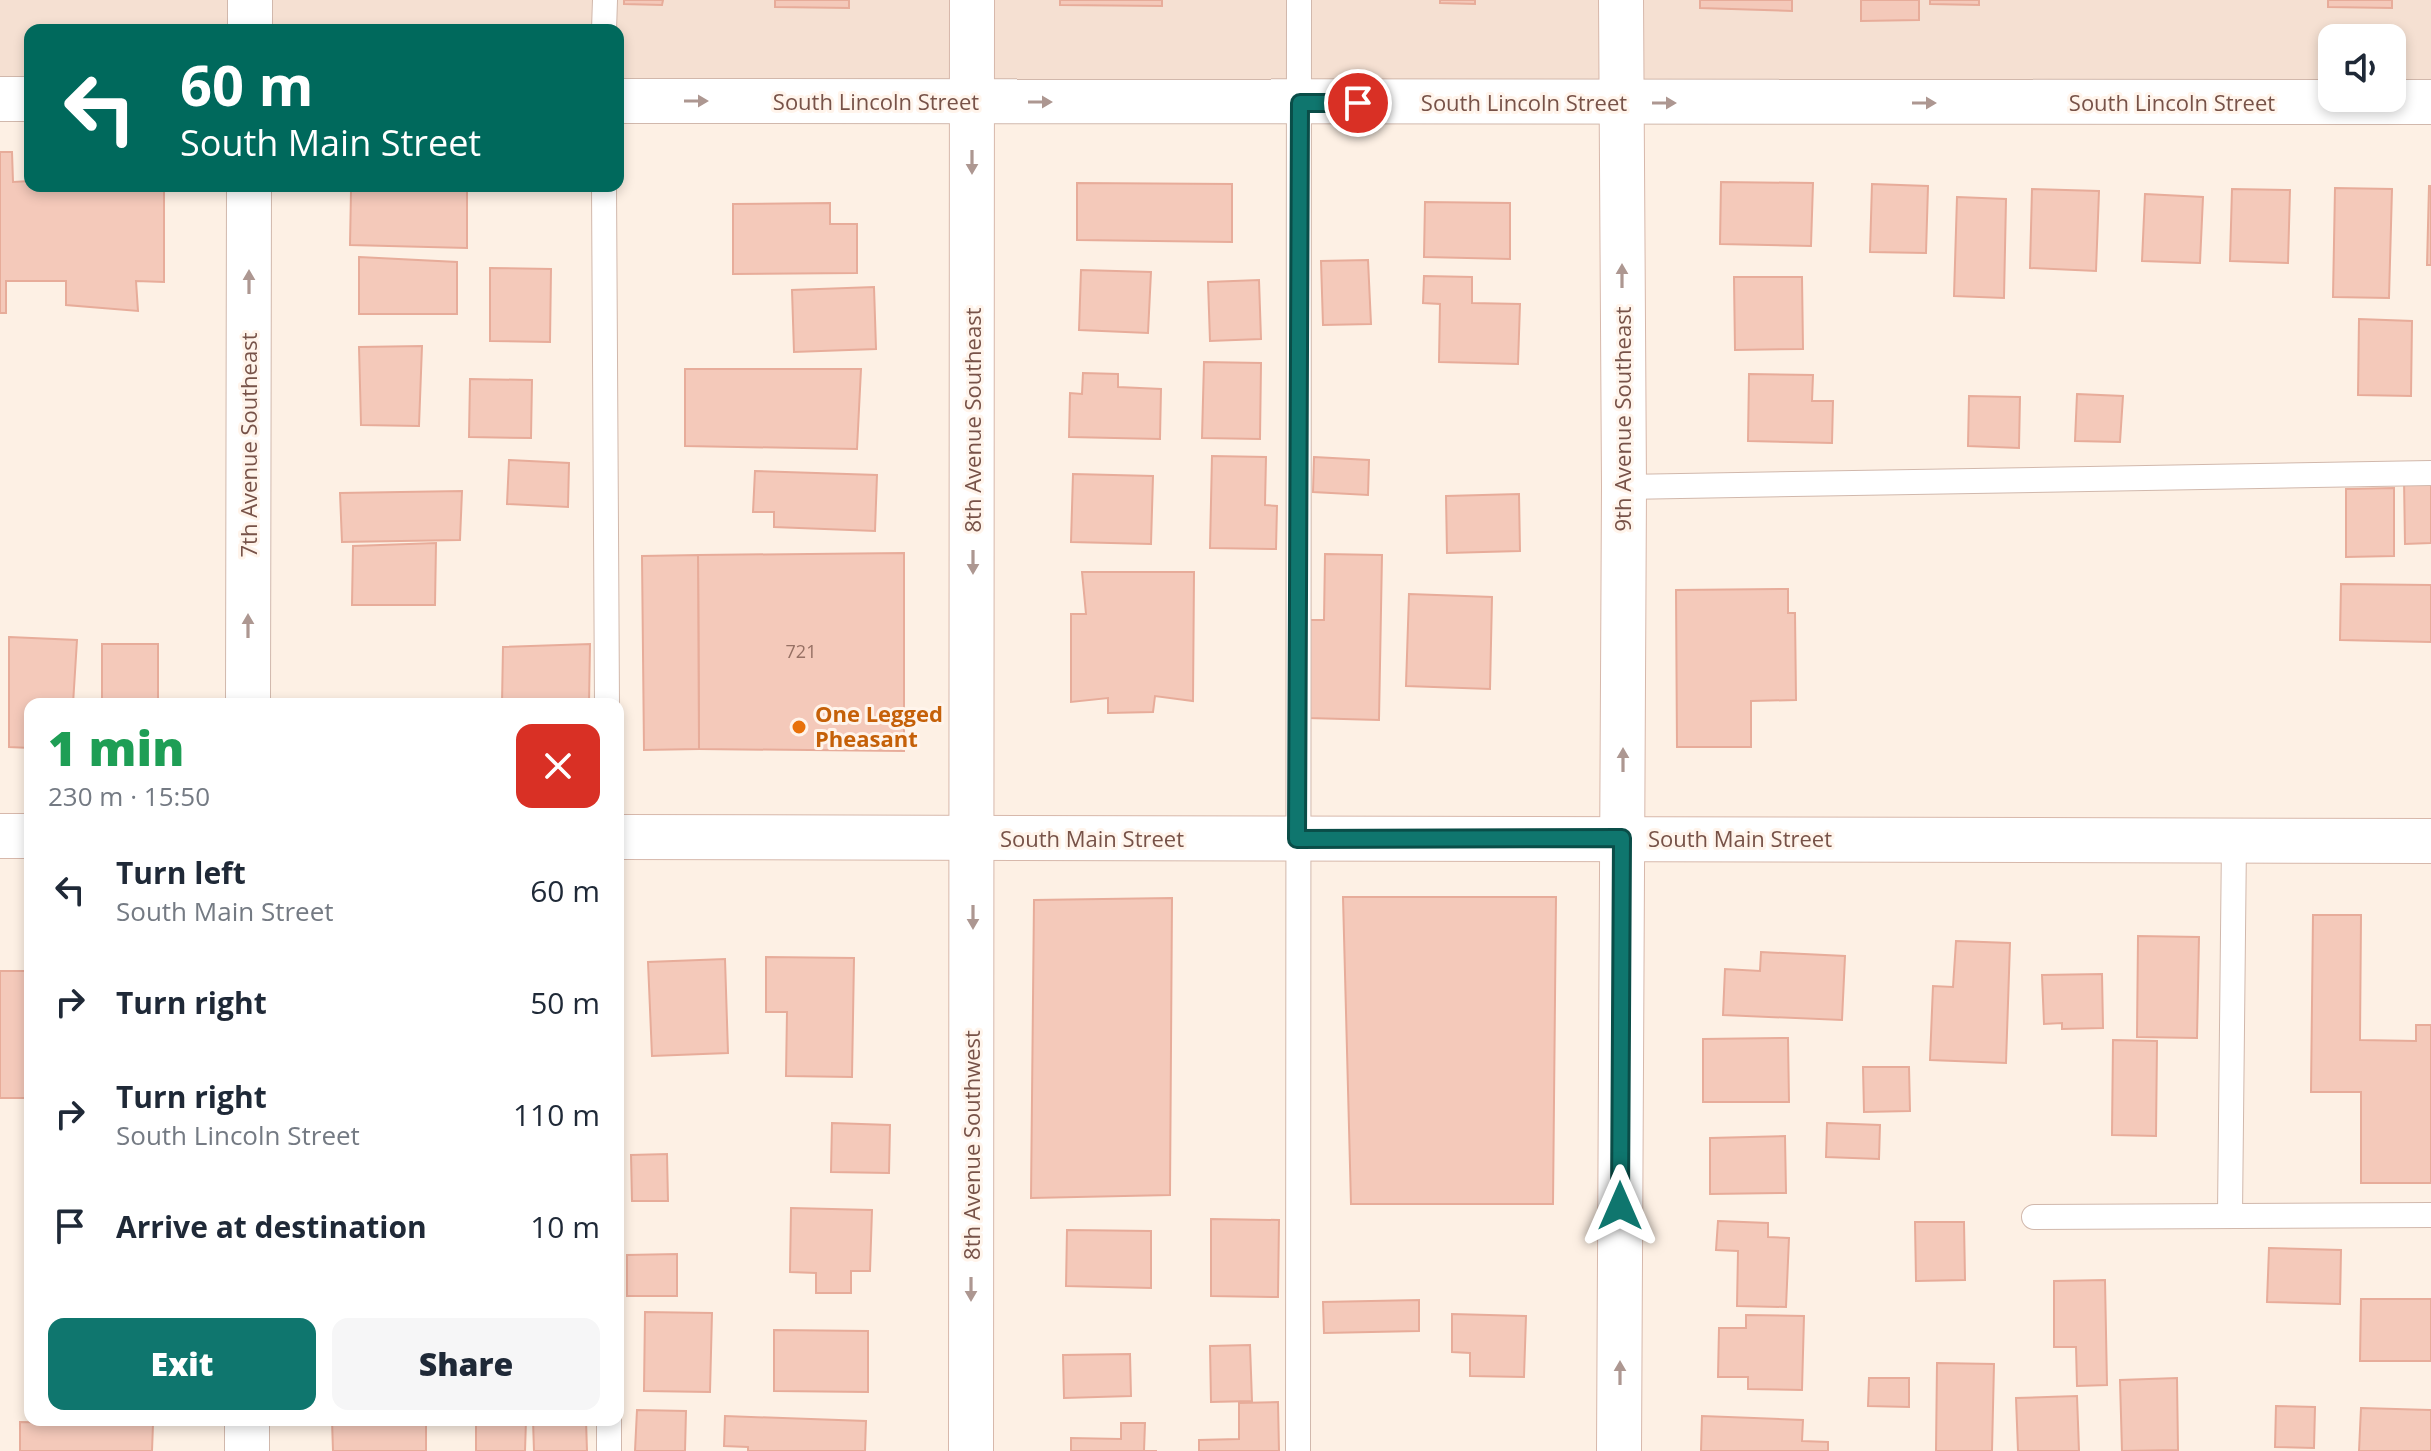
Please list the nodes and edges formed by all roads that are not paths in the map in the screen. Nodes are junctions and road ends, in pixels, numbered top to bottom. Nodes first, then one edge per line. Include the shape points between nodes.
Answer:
1 (250, 0) edge
2 (605, 0) edge
3 (972, 0) edge
4 (1299, 0) edge
5 (1621, 0) edge
6 (250, 24) edge
7 (604, 24) edge
8 (0, 99) edge
9 (24, 99) edge
10 (624, 101) edge
11 (972, 102) junction
12 (2431, 102) edge
13 (1300, 103) junction
14 (1621, 103) junction
15 (249, 192) edge
16 (604, 192) edge
17 (2431, 473) edge
18 (1624, 487) junction
19 (248, 698) edge
20 (607, 698) edge
21 (0, 836) edge
22 (24, 836) edge
23 (624, 837) edge
24 (1622, 838) junction
25 (974, 839) junction
26 (1297, 839) junction
27 (2234, 840) junction
28 (2431, 841) edge
29 (2230, 1214) junction
30 (2431, 1215) edge
31 (2034, 1217) dead end
32 (247, 1426) edge
33 (609, 1426) edge
34 (247, 1451) edge
35 (609, 1451) edge
36 (971, 1451) edge
37 (1298, 1451) edge
38 (1619, 1451) edge

1 - 6 street
2 - 7 lane
3 - 11 street, 8th Avenue Southeast
4 - 13 lane
5 - 14 street, 9th Avenue Southeast
8 - 9 street
10 -> 11 street, South Lincoln Street
11 -> 13 street, South Lincoln Street
11 -> 25 street, 8th Avenue Southeast
14 -> 12 street, South Lincoln Street
13 - 14 street, South Lincoln Street
13 - 26 lane
18 -> 14 street, 9th Avenue Southeast
19 -> 15 street, 7th Avenue Southeast
16 - 20 lane
17 - 18 lane
24 -> 18 street, 9th Avenue Southeast
21 - 22 street
23 - 25 street, South Main Street
24 - 26 street, South Main Street
24 - 27 street, South Main Street
38 -> 24 street, 9th Avenue Southeast
25 - 26 street, South Main Street
25 -> 36 street, 8th Avenue Southwest
26 - 37 lane
27 - 28 street, South Main Street
27 - 29 lane
29 - 30 lane
29 - 31 lane
32 - 34 street
33 - 35 lane

